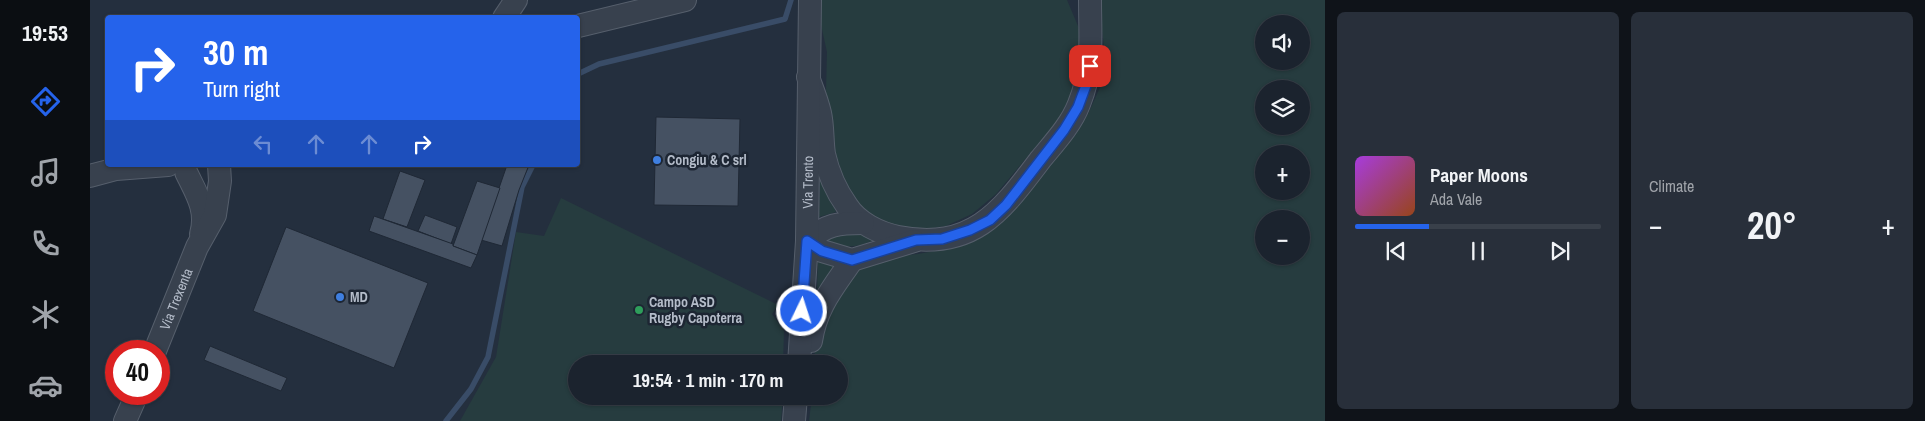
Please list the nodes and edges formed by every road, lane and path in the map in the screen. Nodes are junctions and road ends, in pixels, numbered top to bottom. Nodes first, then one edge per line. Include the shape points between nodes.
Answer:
1 (516, 0) edge
2 (685, 0) edge
3 (810, 0) edge
4 (1077, 0) edge
5 (1090, 0) edge
6 (506, 15) edge
7 (580, 26) edge
8 (1090, 28) junction
9 (808, 76) junction
10 (120, 167) edge
11 (176, 167) edge
12 (211, 167) edge
13 (219, 167) edge
14 (90, 176) edge
15 (863, 223) junction
16 (916, 240) junction
17 (807, 241) junction
18 (197, 247) junction
19 (852, 260) junction
20 (159, 340) edge
21 (799, 355) edge
22 (810, 355) edge
23 (132, 405) edge
24 (795, 405) edge
25 (125, 421) edge
26 (794, 421) edge

1 - 6 street
2 - 7 street
3 - 9 street, Via Trento
4 - 8 street
5 - 8 street
8 - 16 street via 1092,51 1088,80 1078,107 1006,205 990,220 970,230 942,239
9 - 15 street via 820,113 825,156 836,186 848,208
9 - 17 street, Via Trento
10 - 11 street
10 - 14 street
11 - 12 street via 204,172
11 - 18 street via 199,198 203,212 204,222
13 - 18 street via 215,215
15 - 16 street via 889,235
15 - 17 street via 838,223 820,229
16 - 19 street
17 - 19 street via 822,251
17 - 21 street, Via Trento
18 - 20 street, Via Trexenta
19 - 22 street via 814,319
23 - 25 street
24 - 26 street

